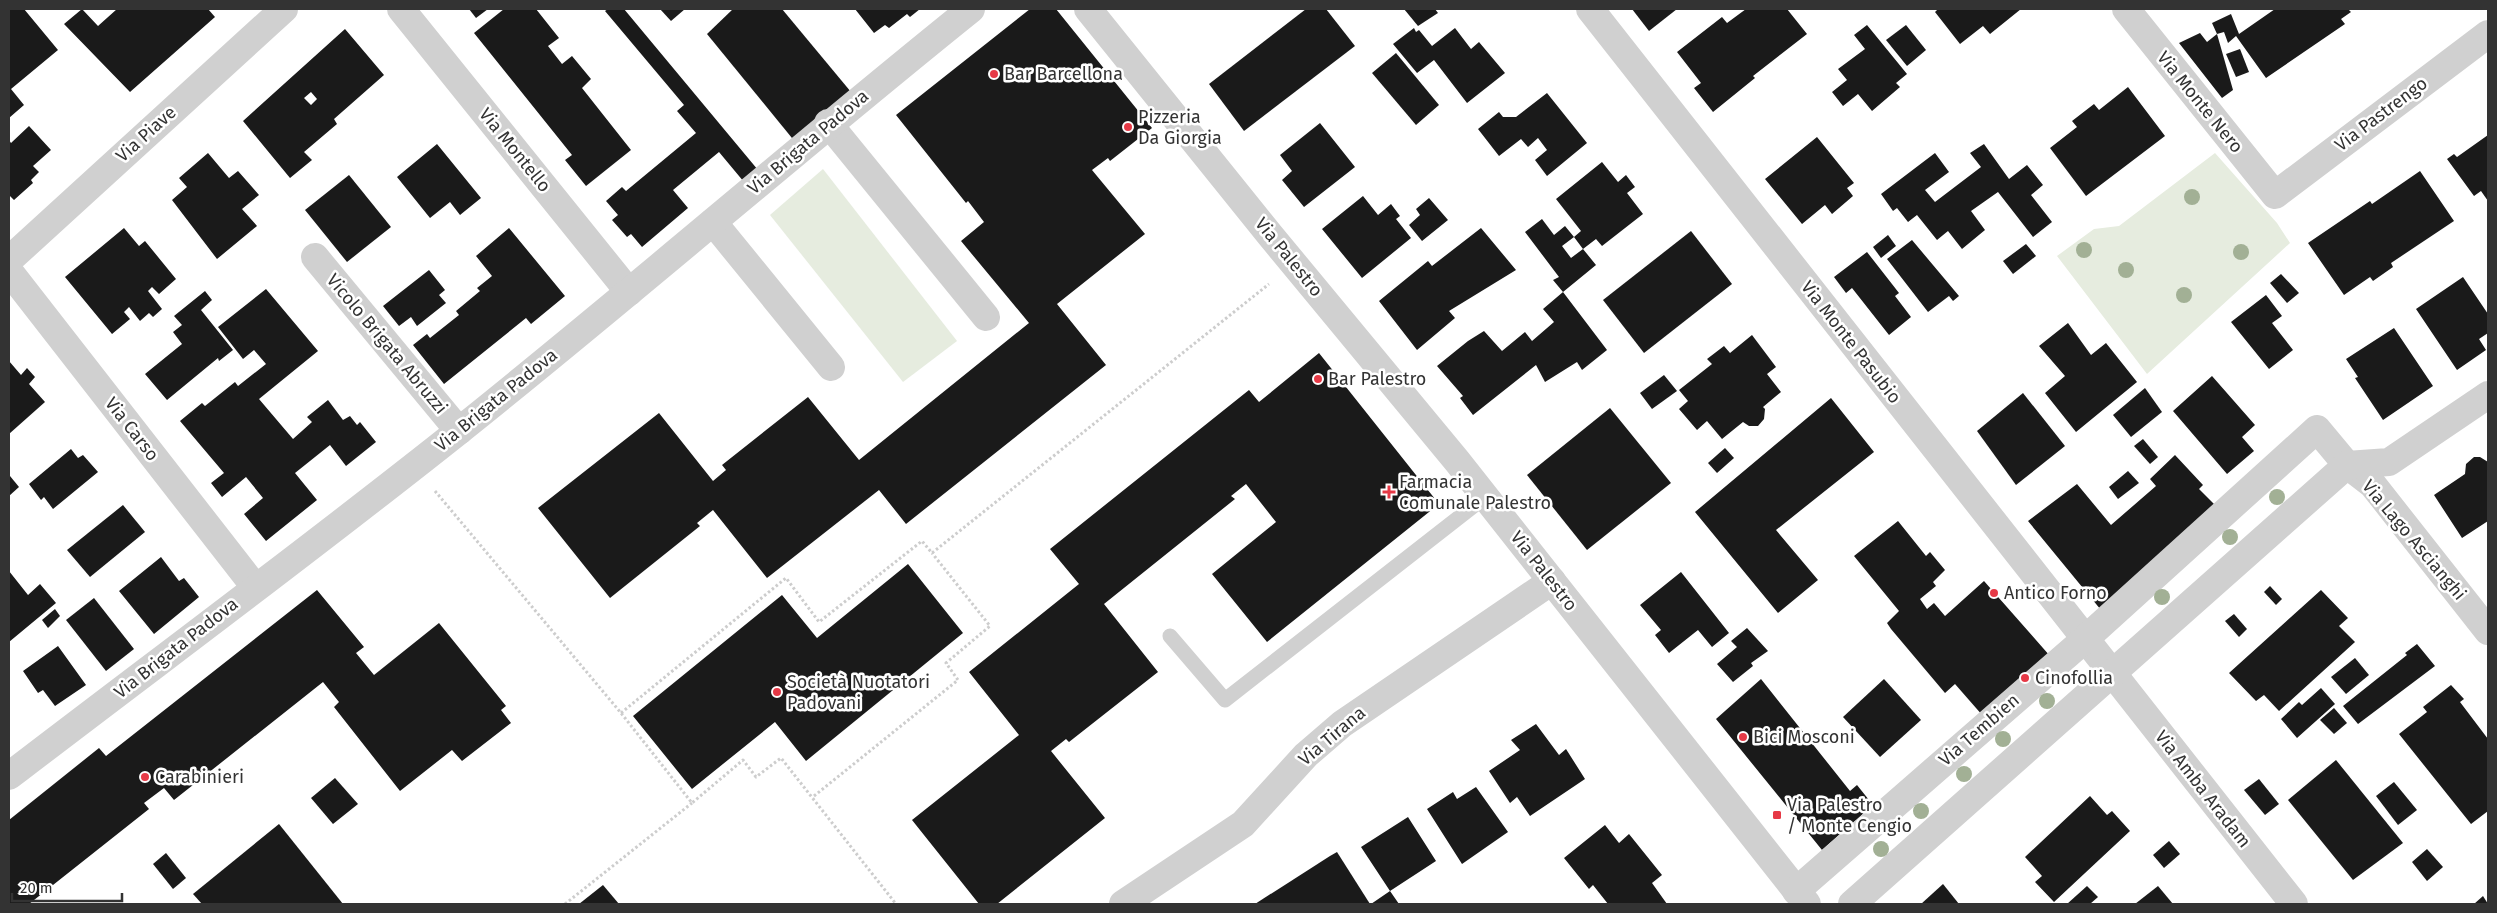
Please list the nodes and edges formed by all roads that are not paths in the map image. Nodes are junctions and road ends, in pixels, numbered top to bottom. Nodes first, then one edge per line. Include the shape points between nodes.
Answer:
1 (284, 9) edge
2 (400, 9) edge
3 (971, 9) edge
4 (1088, 9) edge
5 (1590, 9) edge
6 (2126, 9) edge
7 (2488, 34) edge
8 (828, 123) junction
9 (2275, 195) joint
10 (713, 222) junction
11 (315, 257) dead end
12 (9, 260) edge
13 (9, 271) edge
14 (629, 292) junction
15 (986, 316) dead end
16 (831, 367) dead end
17 (2488, 396) edge
18 (2317, 429) joint
19 (459, 431) junction
20 (2347, 465) junction
21 (1485, 497) junction
22 (1552, 581) junction
23 (255, 587) junction
24 (2488, 631) edge
25 (1170, 636) dead end
26 (2084, 640) junction
27 (2112, 675) junction
28 (9, 776) edge
29 (1801, 900) edge
30 (1123, 904) edge
31 (1852, 904) edge
32 (2294, 904) edge

1 - 12 street, Via Piave
2 - 14 street, Via Montello
3 - 8 street, Via Brigata Padova
4 - 21 street, Via Palestro
5 - 26 street, Via Monte Pasubio
6 - 9 street, Via Monte Nero
7 - 9 street, Via Pastrengo
8 - 10 street, Via Brigata Padova
8 - 15 street
10 - 14 street, Via Brigata Padova
10 - 16 street
11 - 19 street, Vicolo Brigata Abruzzi
13 - 23 street, Via Carso
14 - 19 street, Via Brigata Padova
17 - 20 street via 2389,462
18 - 20 street, Via Lago Ascianghi
18 - 26 street, Via Tembien
19 - 23 street, Via Brigata Padova
20 - 24 street, Via Lago Ascianghi via 2373,486
20 - 27 street
21 - 22 street, Via Palestro
21 - 25 lane via 1225,700
22 - 29 street, Via Palestro
22 - 30 street, Via Tirana via 1342,724 1306,755 1243,824
23 - 28 street, Via Brigata Padova
26 - 27 street, Via Monte Pasubio
26 - 29 street, Via Tembien
27 - 31 street
27 - 32 street, Via Amba Aradam

